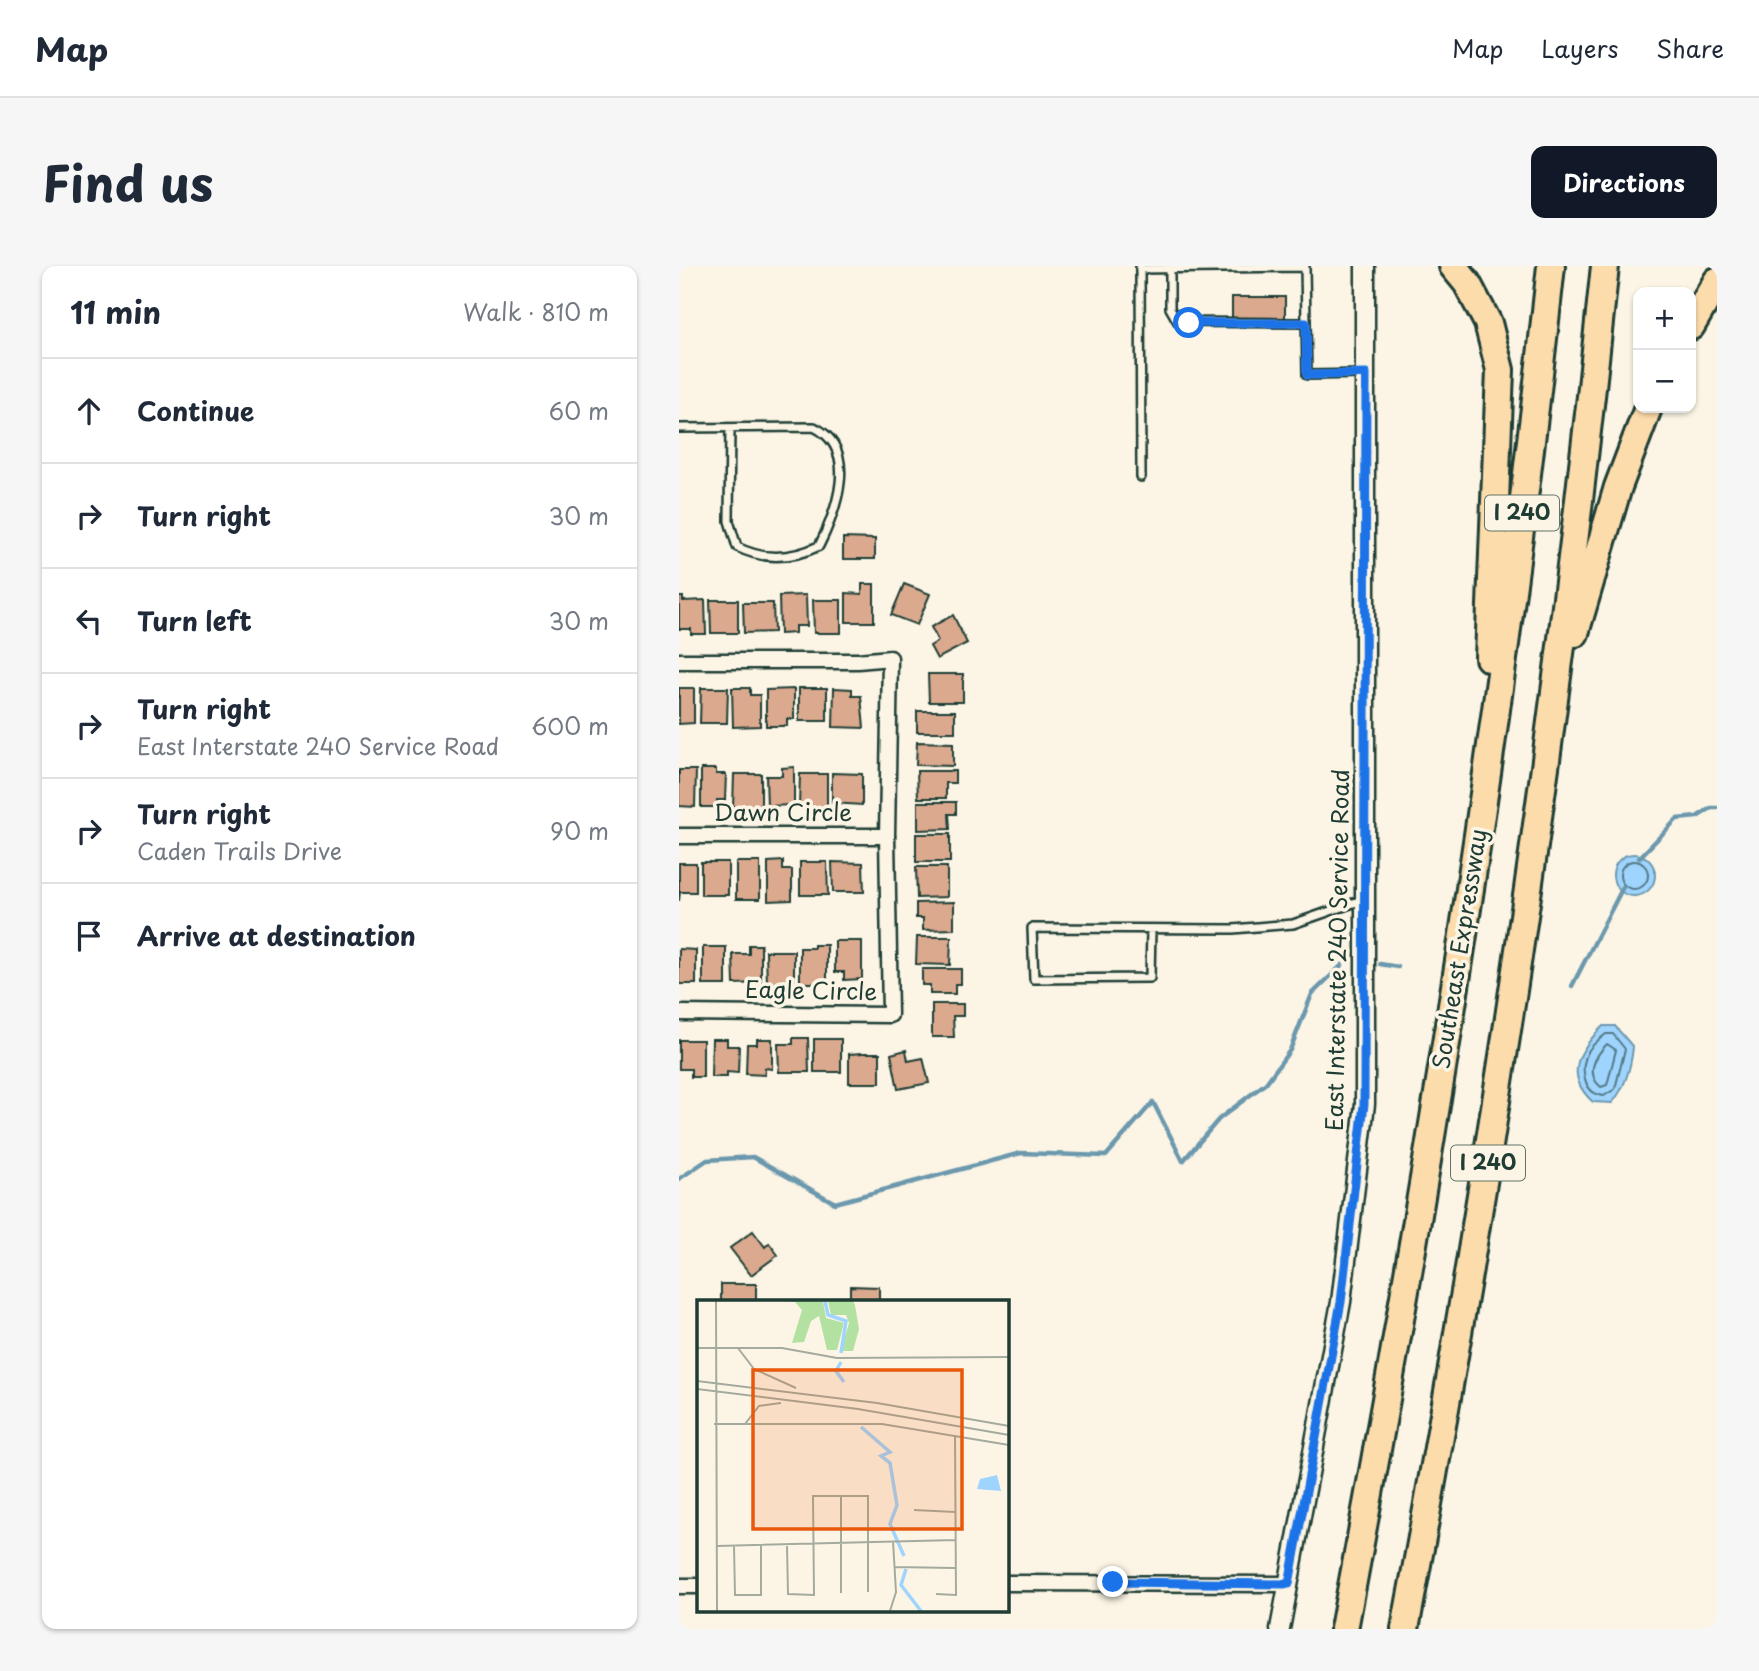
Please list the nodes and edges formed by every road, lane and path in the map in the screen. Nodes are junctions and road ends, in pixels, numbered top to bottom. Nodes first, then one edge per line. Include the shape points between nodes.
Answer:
1 (1365, 266) edge
2 (1453, 266) edge
3 (1551, 266) edge
4 (1605, 266) edge
5 (1140, 267) edge
6 (1170, 268) junction
7 (1717, 281) edge
8 (1696, 317) edge
9 (1306, 323) junction
10 (1366, 374) junction
11 (1647, 413) edge
12 (679, 428) edge
13 (730, 428) junction
14 (1140, 477) dead end
15 (679, 662) edge
16 (1555, 695) junction
17 (1489, 759) junction
18 (679, 836) edge
19 (887, 836) junction
20 (1366, 899) junction
21 (1151, 929) junction
22 (679, 1013) edge
23 (1008, 1583) edge
24 (1289, 1584) junction
25 (679, 1586) edge
26 (697, 1586) edge
27 (1280, 1629) edge
28 (1344, 1629) edge
29 (1405, 1629) edge

1 - 10 street, East Interstate 240 Service Road
2 - 17 highway via 1488,323 1500,370 1489,618
3 - 17 highway, Southeast Expressway / I 240
4 - 16 highway, I 240
5 - 6 lane
5 - 14 lane
6 - 9 lane via 1170,308 1178,322
6 - 9 lane via 1305,267
7 - 8 highway
9 - 10 lane via 1307,375
10 - 20 street, East Interstate 240 Service Road
11 - 16 highway via 1618,488
12 - 13 lane
13 - 13 lane via 814,427 831,441 838,453 841,489 819,545 796,557 748,553 737,547 729,521
15 - 19 street via 890,658
16 - 29 highway, I 240 via 1473,1256
17 - 28 highway, Southeast Expressway / I 240 via 1429,1153
18 - 19 street, Dawn Circle
19 - 22 street, Eagle Circle via 890,1015
20 - 21 lane via 1293,924
20 - 24 street, East Interstate 240 Service Road via 1364,1104 1341,1302
21 - 21 lane via 1032,928 1034,979 1150,978
23 - 24 street
24 - 27 street, East Interstate 240 Service Road
25 - 26 street

